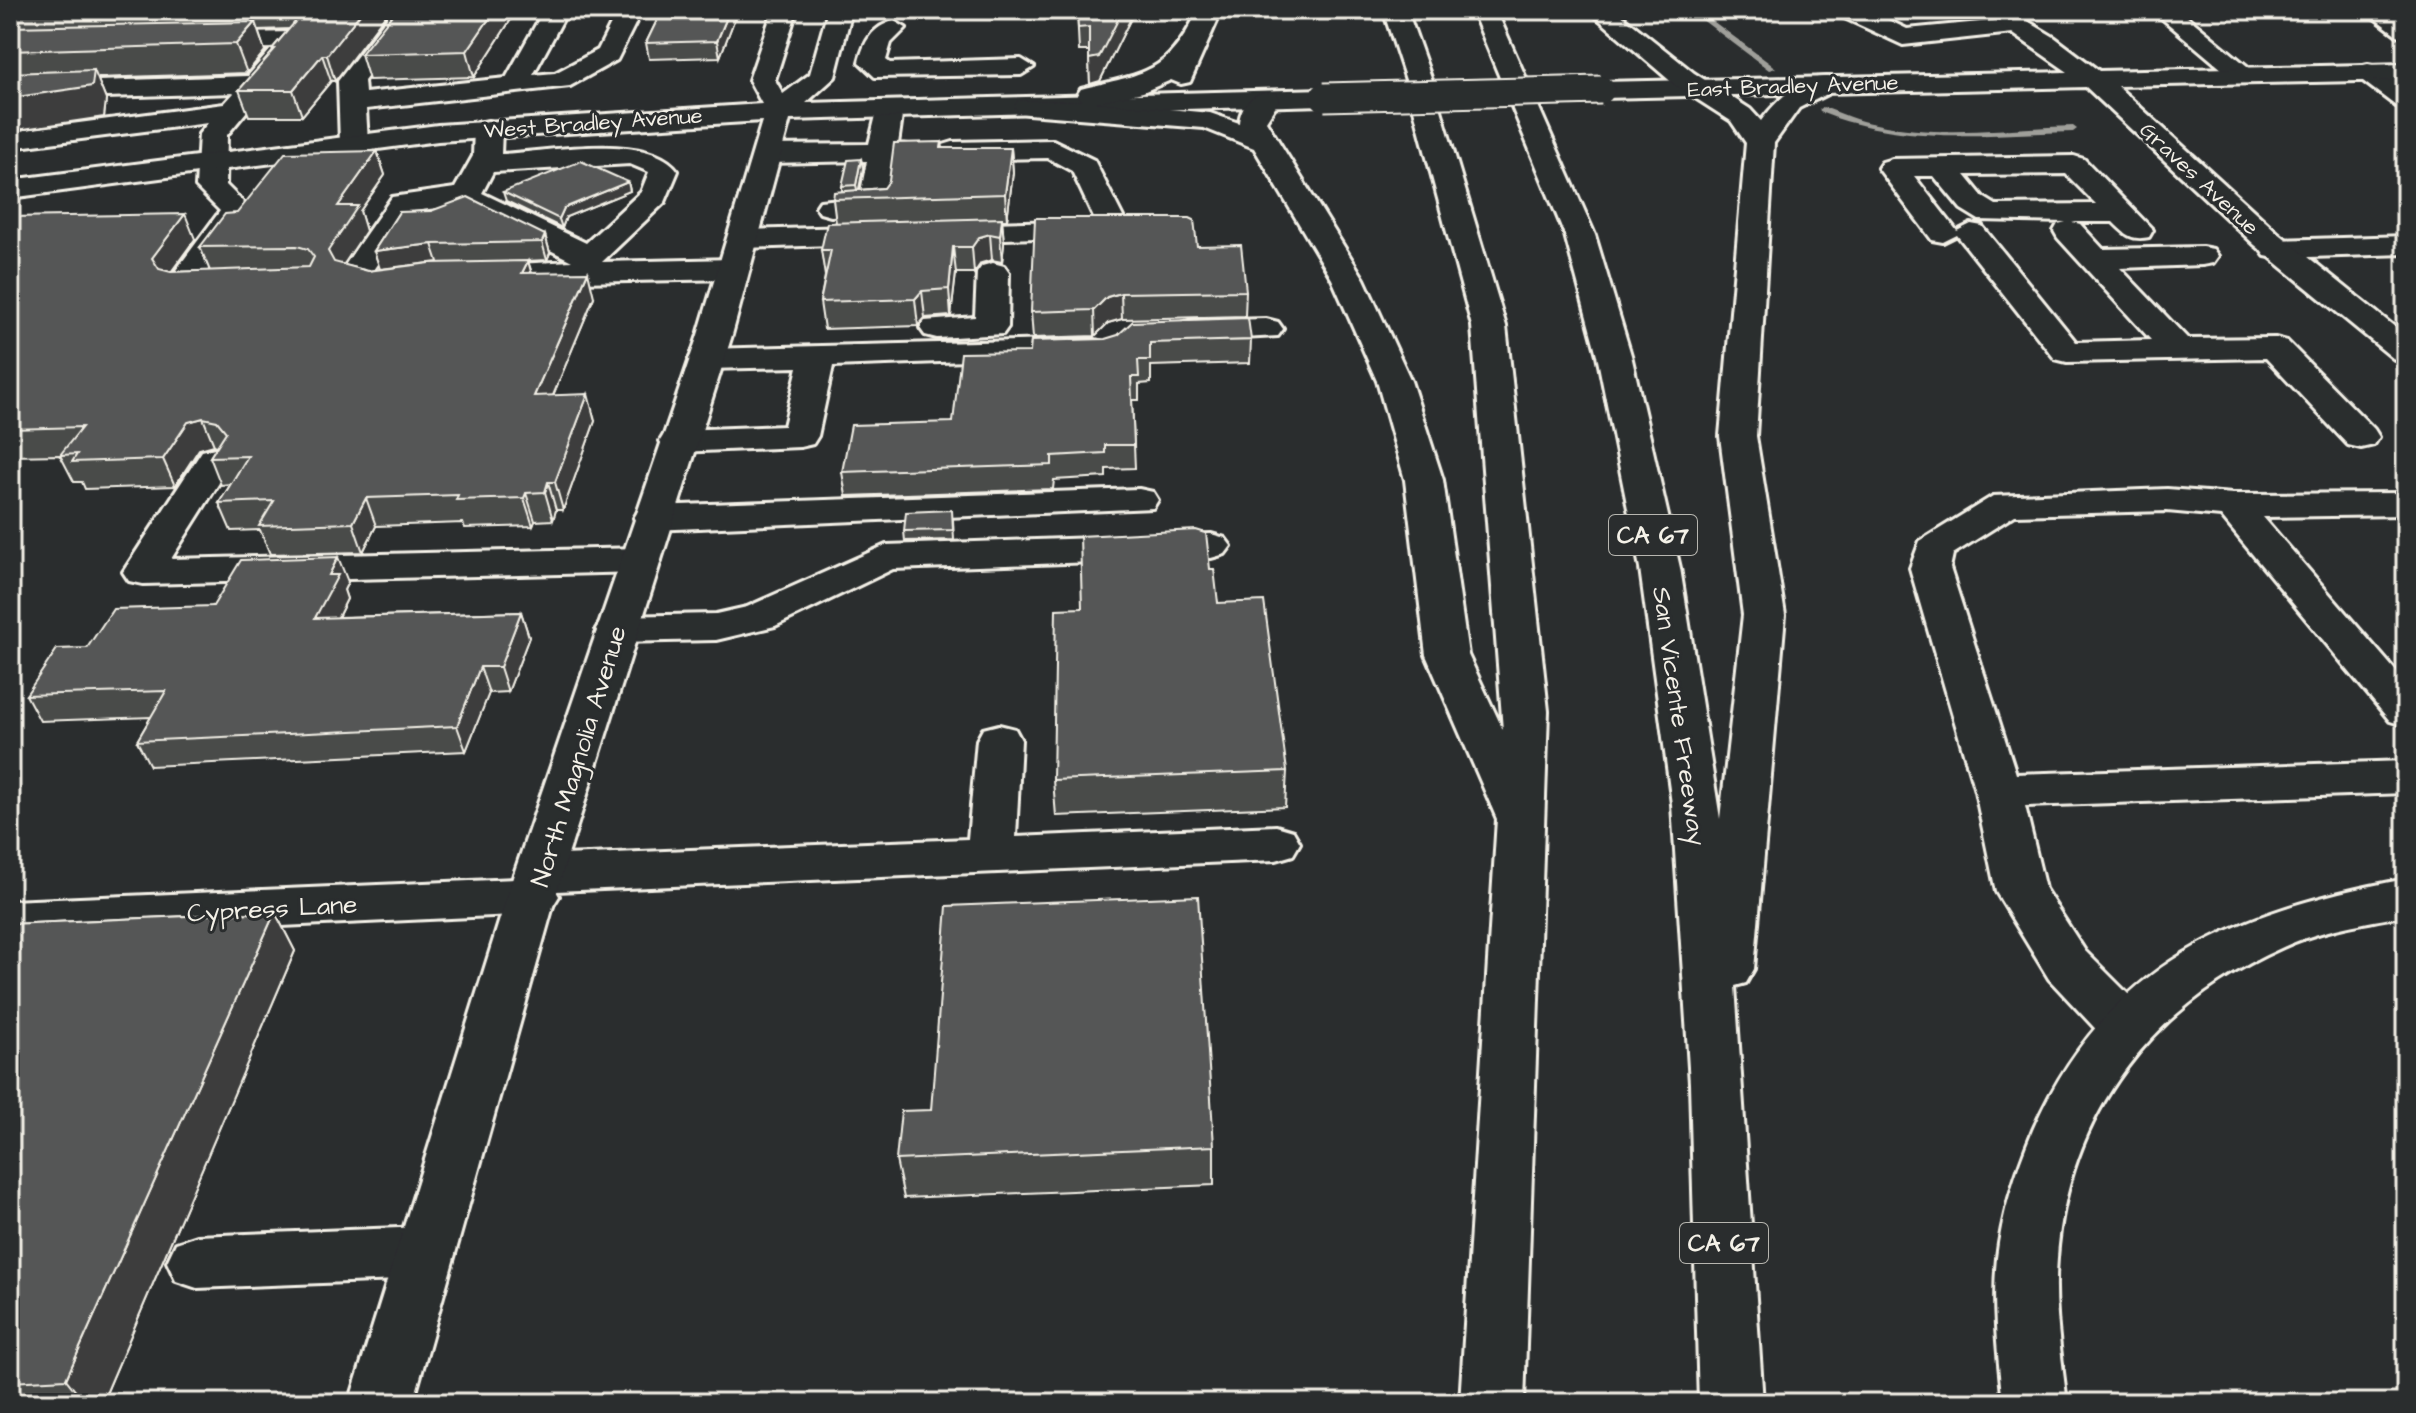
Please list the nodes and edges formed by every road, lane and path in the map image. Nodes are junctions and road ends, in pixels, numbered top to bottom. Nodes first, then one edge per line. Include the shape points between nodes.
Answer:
1 (406, 10) edge
2 (556, 10) edge
3 (785, 10) edge
4 (840, 10) edge
5 (1210, 10) edge
6 (1395, 10) edge
7 (1484, 10) edge
8 (1600, 10) edge
9 (1847, 10) edge
10 (1991, 10) edge
11 (2164, 10) edge
12 (2376, 10) edge
13 (638, 12) edge
14 (2022, 25) junction
15 (894, 28) dead end
16 (2406, 30) edge
17 (167, 43) edge
18 (1191, 48) junction
19 (1021, 67) dead end
20 (2368, 72) junction
21 (2406, 72) edge
22 (2245, 75) junction
23 (2093, 77) junction
24 (255, 84) junction
25 (1826, 84) junction
26 (518, 85) junction
27 (1697, 89) junction
28 (10, 92) edge
29 (1267, 99) junction
30 (2406, 100) edge
31 (353, 102) junction
32 (1180, 102) junction
33 (1028, 106) junction
34 (993, 107) junction
35 (889, 109) junction
36 (779, 111) junction
37 (232, 112) junction
38 (488, 129) junction
39 (10, 140) edge
40 (354, 143) junction
41 (1266, 143) junction
42 (1760, 143) junction
43 (990, 150) junction
44 (882, 152) junction
45 (767, 154) junction
46 (212, 160) junction
47 (482, 164) junction
48 (1942, 167) junction
49 (10, 189) edge
50 (465, 196) junction
51 (230, 219) junction
52 (198, 220) dead end
53 (761, 226) junction
54 (2069, 231) dead end
55 (2406, 245) edge
56 (2276, 249) junction
57 (2202, 256) dead end
58 (2095, 259) junction
59 (585, 264) junction
60 (993, 273) dead end
61 (258, 284) edge
62 (1266, 329) dead end
63 (710, 347) junction
64 (2179, 350) junction
65 (2406, 352) edge
66 (818, 356) junction
67 (2361, 437) dead end
68 (678, 441) junction
69 (215, 459) edge
70 (1139, 500) dead end
71 (2406, 504) edge
72 (2233, 506) junction
73 (647, 539) junction
74 (1211, 546) edge
75 (617, 629) junction
76 (2406, 711) edge
77 (999, 740) dead end
78 (2406, 777) edge
79 (1998, 791) junction
80 (1520, 819) junction
81 (1276, 843) dead end
82 (991, 855) junction
83 (536, 885) junction
84 (2406, 897) edge
85 (10, 920) edge
86 (2125, 1025) junction
87 (1717, 1083) junction
88 (425, 1253) junction
89 (197, 1262) dead end
90 (381, 1403) edge
91 (1492, 1403) edge
92 (1731, 1403) edge
93 (2035, 1403) edge

1 - 31 main road via 351,81
2 - 26 main road
3 - 36 main road via 762,80
4 - 36 main road via 822,77
5 - 18 main road
6 - 80 main road via 1489,326 1526,711
7 - 87 main road, San Vicente Freeway / CA 67 via 1580,235 1614,355 1660,568 1695,804
8 - 27 main road
9 - 14 main road via 1903,37
10 - 14 main road, Graves Avenue
11 - 22 main road
12 - 16 main road
13 - 26 main road via 608,55 561,80
14 - 23 main road, Graves Avenue
15 - 19 main road via 883,35 872,62 884,71
17 - 24 main road via 293,40
18 - 32 main road via 1179,80
18 - 33 main road via 1159,80
20 - 21 main road, East Bradley Avenue
20 - 22 main road, East Bradley Avenue
20 - 30 main road
22 - 23 main road, East Bradley Avenue
23 - 25 main road, East Bradley Avenue
23 - 56 main road, Graves Avenue
24 - 28 main road
24 - 37 main road
25 - 27 main road, East Bradley Avenue
25 - 42 main road via 1789,102
26 - 31 main road
27 - 29 main road, East Bradley Avenue, bridge
27 - 42 main road via 1739,110
29 - 32 main road, East Bradley Avenue
29 - 41 main road via 1252,121
31 - 40 main road
32 - 33 main road, West Bradley Avenue
33 - 34 main road, West Bradley Avenue
33 - 41 main road via 1210,121
34 - 35 main road, West Bradley Avenue
34 - 43 main road
35 - 36 main road, West Bradley Avenue
35 - 44 main road
36 - 38 main road, West Bradley Avenue
36 - 45 main road, North Magnolia Avenue
37 - 39 main road
37 - 46 main road via 213,134
38 - 40 main road, West Bradley Avenue
38 - 47 main road
40 - 46 main road, West Bradley Avenue
41 - 80 main road via 1348,279 1394,381 1424,480 1447,655
42 - 87 main road via 1738,436 1764,615
43 - 44 main road
43 - 53 main road via 1053,149 1084,166 1114,229
44 - 45 main road
44 - 53 main road via 874,206
45 - 53 main road, North Magnolia Avenue
46 - 49 main road, West Bradley Avenue
46 - 51 main road via 211,187 236,210
47 - 50 main road
47 - 59 main road via 633,155 659,165 664,171 655,196
48 - 48 main road via 1972,203 1990,214 2129,221 2074,165
48 - 64 main road via 1892,168 2067,352
50 - 59 main road
50 - 59 main road via 403,203 355,278 389,283
51 - 52 main road
51 - 61 main road via 181,285
53 - 59 main road
53 - 63 main road, North Magnolia Avenue
54 - 58 main road
55 - 56 main road
56 - 65 main road, Graves Avenue
57 - 58 main road
58 - 64 main road
60 - 63 main road via 991,327
62 - 66 main road via 1137,332 1105,349
63 - 66 main road
63 - 68 main road, North Magnolia Avenue
64 - 67 main road via 2275,348
66 - 68 main road via 800,436
68 - 73 main road, North Magnolia Avenue
69 - 73 main road via 143,572
70 - 73 main road
71 - 72 main road
72 - 76 main road
72 - 79 main road via 2167,500 2007,504 1934,549 1933,581
73 - 75 main road, North Magnolia Avenue
74 - 75 main road via 886,557 760,617 716,627
75 - 83 main road, North Magnolia Avenue
77 - 82 main road
78 - 79 main road
79 - 86 main road via 2021,892 2067,965
80 - 91 main road
81 - 82 main road, Cypress Lane
82 - 83 main road, Cypress Lane
83 - 85 main road, Cypress Lane
83 - 88 main road, North Magnolia Avenue
84 - 86 main road via 2338,909 2223,953 2182,978
86 - 93 main road via 2097,1060 2074,1103 2051,1150 2036,1202 2025,1287
87 - 92 main road, San Vicente Freeway / CA 67
88 - 89 main road
88 - 90 main road, North Magnolia Avenue

